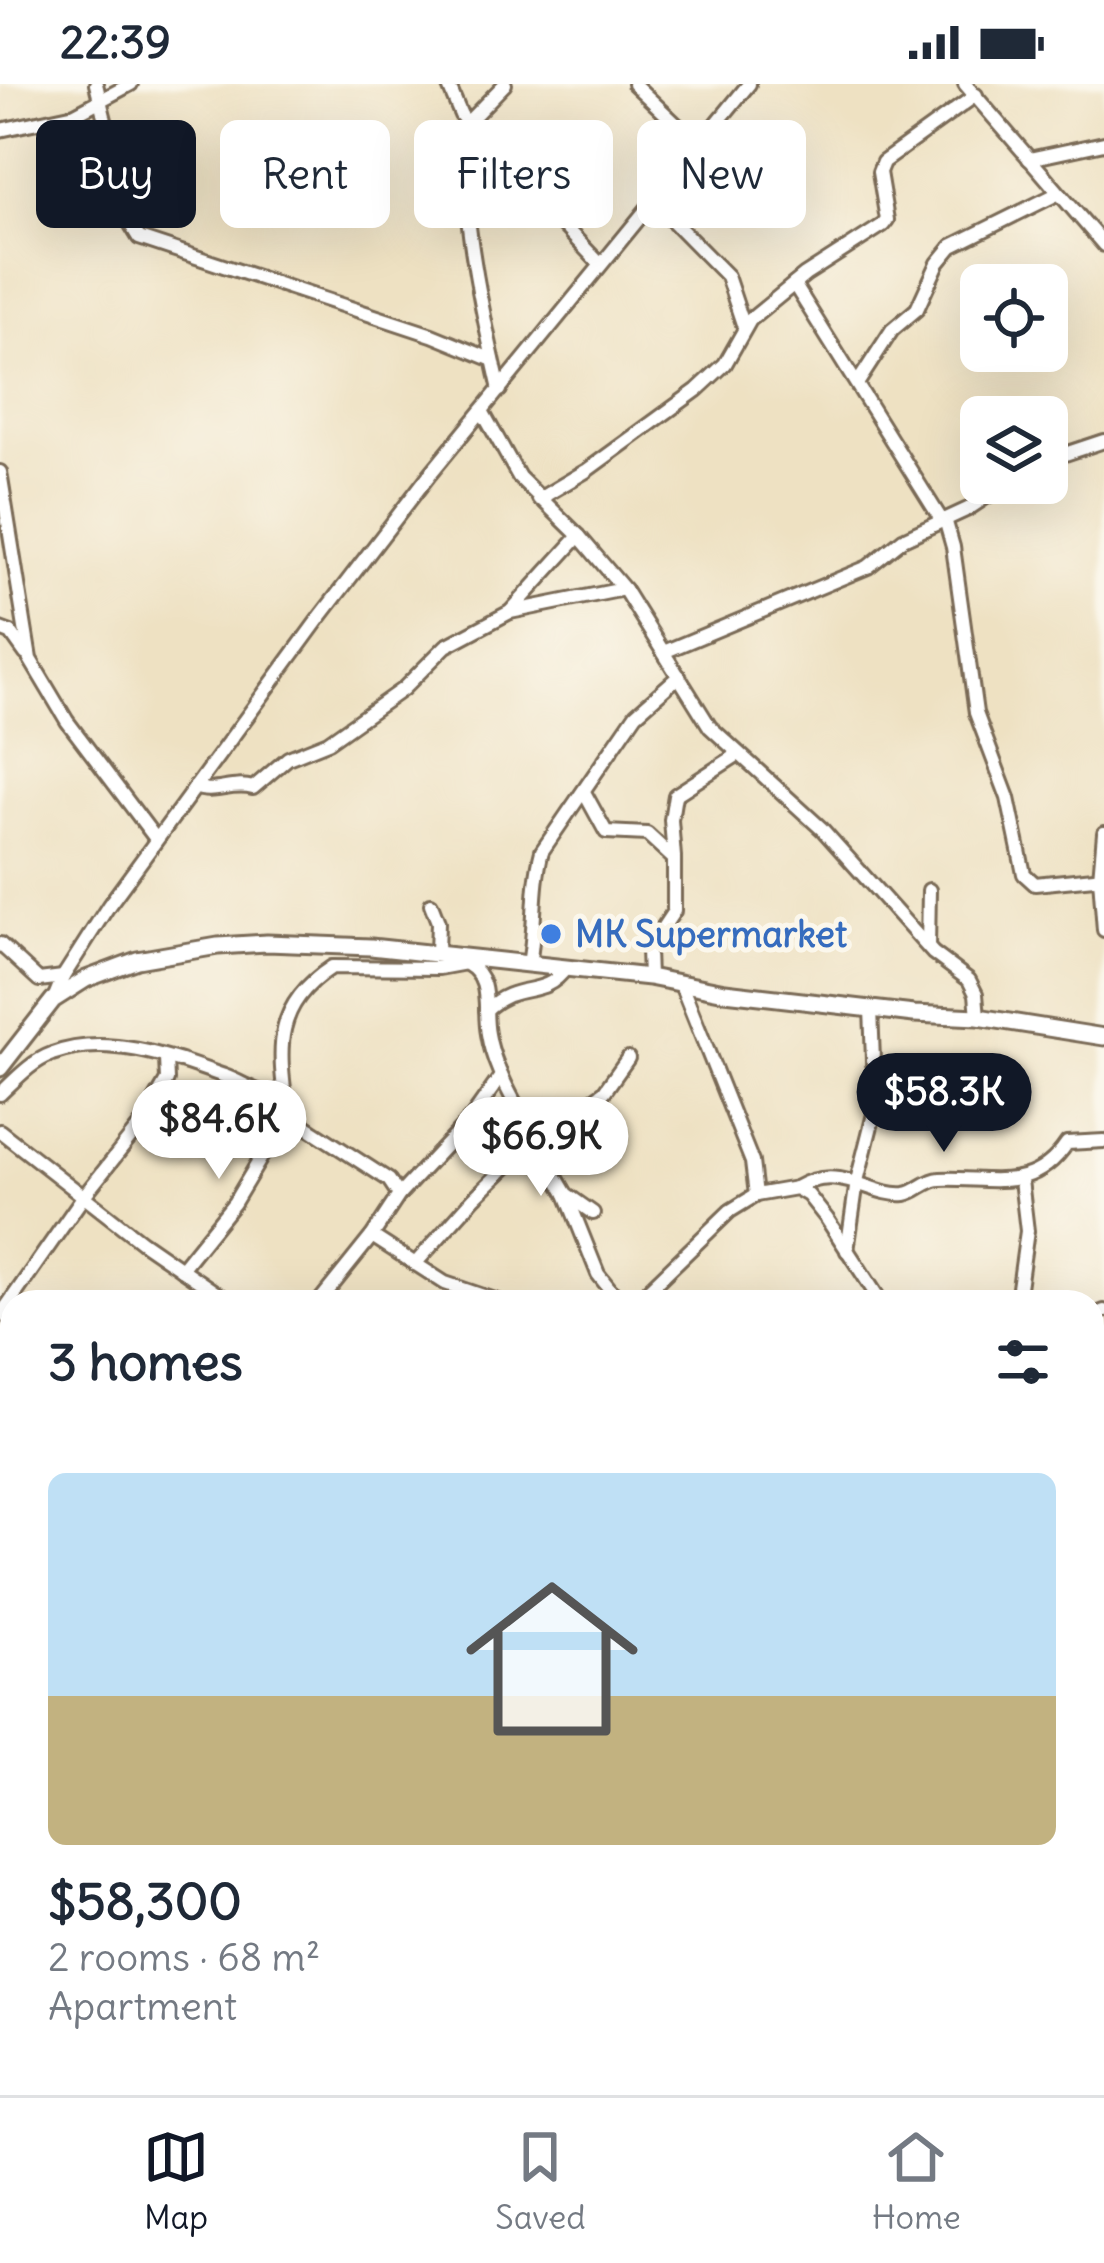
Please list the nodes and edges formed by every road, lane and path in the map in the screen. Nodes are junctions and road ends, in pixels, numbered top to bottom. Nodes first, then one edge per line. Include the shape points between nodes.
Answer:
1 (95, 84) edge
2 (131, 84) edge
3 (448, 84) edge
4 (505, 84) edge
5 (634, 84) edge
6 (749, 84) edge
7 (965, 84) edge
8 (976, 95) junction
9 (98, 100) junction
10 (466, 120) edge
11 (470, 120) edge
12 (672, 120) edge
13 (719, 120) edge
14 (0, 130) edge
15 (1104, 143) edge
16 (1029, 159) junction
17 (1057, 194) junction
18 (637, 218) edge
19 (472, 228) edge
20 (566, 228) edge
21 (680, 228) edge
22 (1104, 245) edge
23 (600, 264) junction
24 (794, 284) junction
25 (744, 327) junction
26 (493, 360) junction
27 (857, 384) junction
28 (500, 390) junction
29 (482, 411) junction
30 (1104, 441) edge
31 (1068, 453) edge
32 (0, 472) edge
33 (539, 499) junction
34 (971, 504) edge
35 (943, 520) junction
36 (579, 536) junction
37 (625, 589) junction
38 (510, 612) junction
39 (0, 629) edge
40 (666, 651) junction
41 (30, 659) junction
42 (679, 676) junction
43 (737, 755) junction
44 (195, 787) junction
45 (584, 792) junction
46 (1104, 833) edge
47 (156, 839) junction
48 (674, 859) junction
49 (1102, 878) edge
50 (929, 890) dead end
51 (430, 904) dead end
52 (1104, 930) edge
53 (0, 944) edge
54 (928, 947) junction
55 (437, 953) junction
56 (475, 962) junction
57 (530, 964) junction
58 (566, 968) junction
59 (62, 976) junction
60 (649, 977) junction
61 (680, 982) junction
62 (53, 1000) junction
63 (871, 1009) junction
64 (486, 1010) junction
65 (978, 1017) junction
66 (1104, 1022) edge
67 (1103, 1037) edge
68 (628, 1058) dead end
69 (166, 1059) junction
70 (0, 1068) edge
71 (501, 1076) junction
72 (0, 1094) edge
73 (285, 1097) junction
74 (286, 1114) junction
75 (0, 1131) edge
76 (1104, 1141) edge
77 (537, 1142) junction
78 (1021, 1180) junction
79 (857, 1181) junction
80 (796, 1188) junction
81 (401, 1189) junction
82 (566, 1194) junction
83 (756, 1196) junction
84 (83, 1197) junction
85 (593, 1213) dead end
86 (372, 1236) junction
87 (847, 1252) junction
88 (415, 1264) junction
89 (182, 1269) junction
90 (18, 1290) edge
91 (212, 1290) edge
92 (329, 1290) edge
93 (465, 1290) edge
94 (611, 1290) edge
95 (648, 1290) edge
96 (872, 1290) edge
97 (1019, 1290) edge

1 - 9 street
2 - 9 street
3 - 10 street
4 - 11 street
5 - 12 street
6 - 13 street
7 - 8 street
8 - 16 street
8 - 24 street via 883,162 883,225
9 - 14 street via 63,118
9 - 26 street via 139,238
15 - 16 street
16 - 17 street
17 - 22 street
17 - 27 street via 952,246 917,309 892,330
18 - 23 street
19 - 26 street
20 - 23 street
21 - 25 street via 727,276
23 - 28 street
24 - 25 street
24 - 27 street
25 - 33 street via 714,377
26 - 28 street
27 - 35 street
28 - 29 street
29 - 33 street
29 - 44 street
30 - 31 street
32 - 41 street
33 - 36 street
34 - 35 street
35 - 40 street via 868,566
35 - 49 street via 976,713 1008,798 1024,874 1035,884
36 - 37 street
36 - 38 street
37 - 38 street
37 - 40 street
38 - 44 street via 446,646 403,689 328,742 288,758 259,785
39 - 41 street
40 - 42 street
41 - 47 street
42 - 43 street
42 - 45 street via 636,714
43 - 48 street via 676,795
43 - 54 street via 822,829
44 - 47 street
45 - 48 street via 606,832 647,834
45 - 57 street via 542,851
46 - 49 street
47 - 59 street
48 - 60 street via 674,911 648,950
49 - 52 street
50 - 54 street
51 - 55 street
53 - 59 street via 39,980
54 - 65 street via 975,986
55 - 56 main road
55 - 62 main road via 205,947 137,960
56 - 57 main road
56 - 64 street
56 - 73 street via 346,964 316,978 280,1034
57 - 58 main road
58 - 60 main road
58 - 64 street via 548,987 507,992
59 - 62 street
60 - 61 main road
61 - 63 main road
61 - 83 street via 752,1162
62 - 70 main road
63 - 65 main road
63 - 79 street via 877,1089
64 - 71 street
65 - 67 main road
66 - 67 street
68 - 77 street via 604,1092
69 - 72 street via 137,1049 75,1048 38,1061
69 - 73 street
69 - 84 street via 164,1088
71 - 77 street
71 - 81 street
73 - 74 street
74 - 81 street
74 - 89 street via 234,1203
75 - 84 street
76 - 78 street via 1066,1143 1055,1160
77 - 82 street
77 - 88 street
78 - 79 street via 941,1179 902,1194
78 - 97 street via 1027,1231
79 - 80 street
79 - 87 street
80 - 83 street
80 - 87 street
81 - 86 street
82 - 85 street
82 - 94 street
83 - 95 street
84 - 89 street
84 - 90 street
86 - 88 street
86 - 92 street
87 - 96 street
88 - 93 street
89 - 91 street

